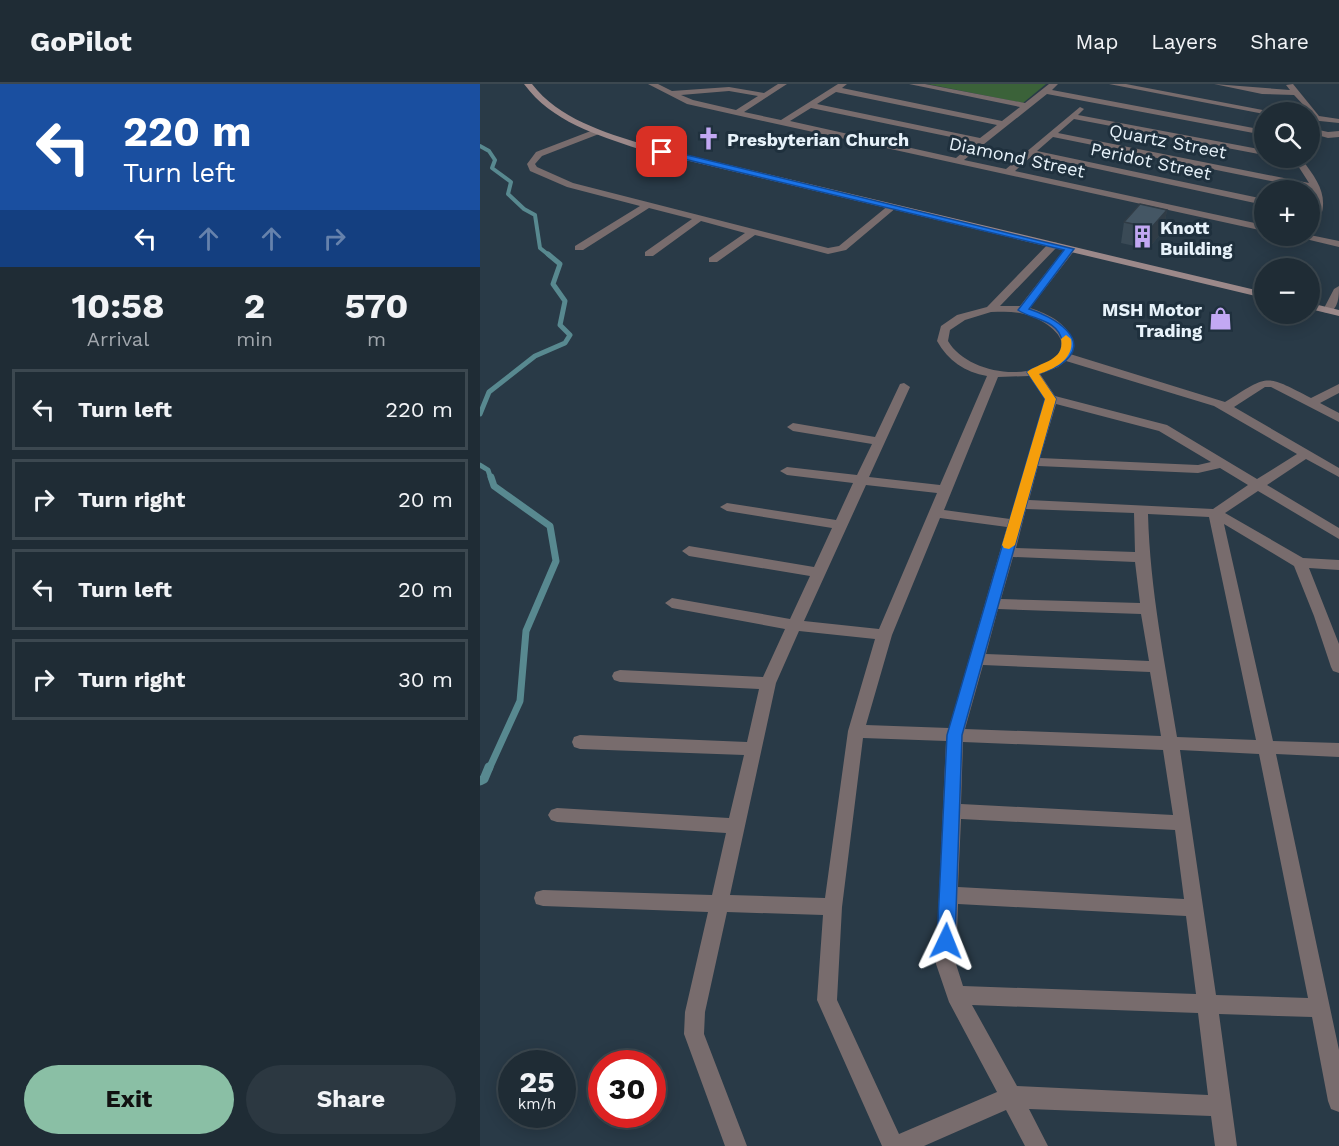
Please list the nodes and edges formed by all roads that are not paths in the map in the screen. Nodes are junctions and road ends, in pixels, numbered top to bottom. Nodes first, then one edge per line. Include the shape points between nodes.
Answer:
1 (528, 84) edge
2 (652, 84) edge
3 (783, 84) edge
4 (913, 84) edge
5 (1055, 84) edge
6 (1113, 84) edge
7 (1218, 84) edge
8 (1289, 84) edge
9 (839, 87) edge
10 (1046, 91) junction
11 (671, 93) junction
12 (1296, 93) junction
13 (764, 95) junction
14 (1091, 100) junction
15 (1302, 102) edge
16 (810, 105) junction
17 (1026, 106) junction
18 (1254, 109) edge
19 (736, 113) junction
20 (1072, 116) junction
21 (1320, 119) edge
22 (1339, 121) edge
23 (783, 122) junction
24 (1004, 124) junction
25 (1254, 131) edge
26 (596, 132) junction
27 (1320, 133) edge
28 (1052, 134) junction
29 (1338, 136) edge
30 (982, 141) junction
31 (1254, 151) edge
32 (1031, 152) junction
33 (958, 160) junction
34 (1009, 171) junction
35 (1279, 180) edge
36 (1254, 200) edge
37 (647, 205) junction
38 (892, 207) junction
39 (700, 218) junction
40 (1254, 226) edge
41 (753, 232) junction
42 (1320, 239) edge
43 (1339, 244) edge
44 (1053, 245) junction
45 (579, 248) dead end
46 (1070, 249) junction
47 (650, 254) dead end
48 (713, 260) dead end
49 (1339, 289) edge
50 (1254, 293) edge
51 (991, 309) junction
52 (1023, 310) junction
53 (1334, 311) edge
54 (1063, 356) junction
55 (1032, 372) junction
56 (994, 374) junction
57 (904, 387) dead end
58 (1339, 388) edge
59 (1051, 399) junction
60 (1311, 403) junction
61 (1226, 407) junction
62 (1339, 418) edge
63 (793, 427) dead end
64 (879, 441) junction
65 (1305, 454) junction
66 (1033, 462) junction
67 (1221, 464) junction
68 (787, 471) dead end
69 (1339, 473) edge
70 (861, 481) junction
71 (1256, 485) junction
72 (945, 490) junction
73 (1020, 504) junction
74 (727, 507) dead end
75 (1141, 510) junction
76 (935, 513) junction
77 (1215, 515) junction
78 (1015, 524) junction
79 (841, 525) junction
80 (1339, 534) edge
81 (689, 551) dead end
82 (1007, 552) junction
83 (1142, 557) junction
84 (1300, 562) junction
85 (1339, 565) edge
86 (819, 573) junction
87 (672, 603) dead end
88 (992, 604) junction
89 (1148, 609) junction
90 (1322, 616) junction
91 (1339, 616) edge
92 (794, 625) junction
93 (884, 635) junction
94 (976, 659) junction
95 (1159, 667) junction
96 (1339, 667) edge
97 (620, 676) dead end
98 (768, 683) junction
99 (856, 731) junction
100 (955, 735) junction
101 (580, 742) dead end
102 (1169, 743) junction
103 (1266, 746) junction
104 (754, 748) junction
105 (1339, 750) edge
106 (951, 811) junction
107 (557, 815) dead end
108 (1183, 823) junction
109 (737, 826) junction
110 (948, 895) junction
111 (543, 898) dead end
112 (720, 904) junction
113 (833, 907) junction
114 (1195, 908) junction
115 (956, 995) junction
116 (1209, 1004) junction
117 (1320, 1008) junction
118 (1011, 1097) junction
119 (1339, 1101) edge
120 (1221, 1106) junction
121 (736, 1146) edge
122 (895, 1146) edge
123 (1037, 1146) edge
124 (1226, 1146) edge

1 - 26 main road via 536,95 567,118
2 - 11 street, Diamond Street
3 - 13 street
4 - 17 street
5 - 10 street
6 - 18 street
7 - 12 street
8 - 12 street
9 - 16 street
9 - 24 street
10 - 14 street
10 - 17 street
11 - 13 street via 729,88
11 - 19 street, Diamond Street via 690,102
12 - 15 street
13 - 19 street
14 - 20 street
14 - 25 street
16 - 23 street
16 - 30 street
17 - 24 street
19 - 23 street, Diamond Street
20 - 28 street
20 - 31 street
21 - 22 street
23 - 33 street, Diamond Street
24 - 30 street
26 - 37 street via 538,154 531,164 533,168 570,185
26 - 38 main road via 642,147
27 - 29 street
28 - 32 street
28 - 35 street, Quartz Street
30 - 33 street
32 - 34 street
32 - 36 street, Peridot Street
33 - 34 street, Diamond Street
34 - 40 street, Diamond Street
37 - 39 street
37 - 45 street
38 - 41 street via 836,251
38 - 44 main road
39 - 41 street
39 - 47 street
41 - 48 street
42 - 43 street
44 - 46 main road
44 - 51 street
46 - 50 main road
46 - 52 street
49 - 53 street
51 - 52 street
51 - 56 street via 959,317 948,325 942,344 959,363
52 - 54 street via 1058,325 1068,346
54 - 55 street via 1045,369
54 - 61 street
55 - 56 street
55 - 59 street
56 - 72 street
57 - 64 street
58 - 60 street
59 - 66 street
59 - 67 street via 1163,428
60 - 61 street via 1268,382
60 - 62 street
61 - 65 street
63 - 64 street
64 - 70 street
65 - 69 street
65 - 71 street
66 - 67 street via 1197,469
66 - 73 street
67 - 71 street
68 - 70 street
70 - 72 street
70 - 79 street
71 - 77 street
71 - 80 street
72 - 76 street
73 - 75 street
73 - 78 street
74 - 79 street
75 - 77 street
75 - 83 street
76 - 78 street
76 - 93 street
77 - 84 street
77 - 103 street
78 - 82 street
79 - 86 street
81 - 86 street
82 - 83 street
82 - 88 street
83 - 89 street
84 - 85 street
84 - 90 street
86 - 92 street
87 - 92 street
88 - 89 street
88 - 94 street
89 - 95 street
90 - 91 street
90 - 96 street
92 - 93 street
92 - 98 street
93 - 99 street
94 - 95 street
94 - 100 street
95 - 102 street
97 - 98 street
98 - 104 street
99 - 100 street
99 - 113 street
100 - 102 street
100 - 106 street
101 - 104 street
102 - 103 street
102 - 108 street
103 - 105 street
103 - 117 street
104 - 109 street
106 - 108 street
106 - 110 street
107 - 109 street
108 - 114 street
109 - 112 street
110 - 114 street
110 - 115 street via 945,964
111 - 112 street
112 - 113 street
112 - 121 street via 695,1012 694,1034
113 - 122 street via 827,1000
114 - 116 street
115 - 116 street
115 - 118 street
116 - 117 street
116 - 120 street
117 - 119 street
118 - 120 street
118 - 122 street
118 - 123 street
120 - 124 street

